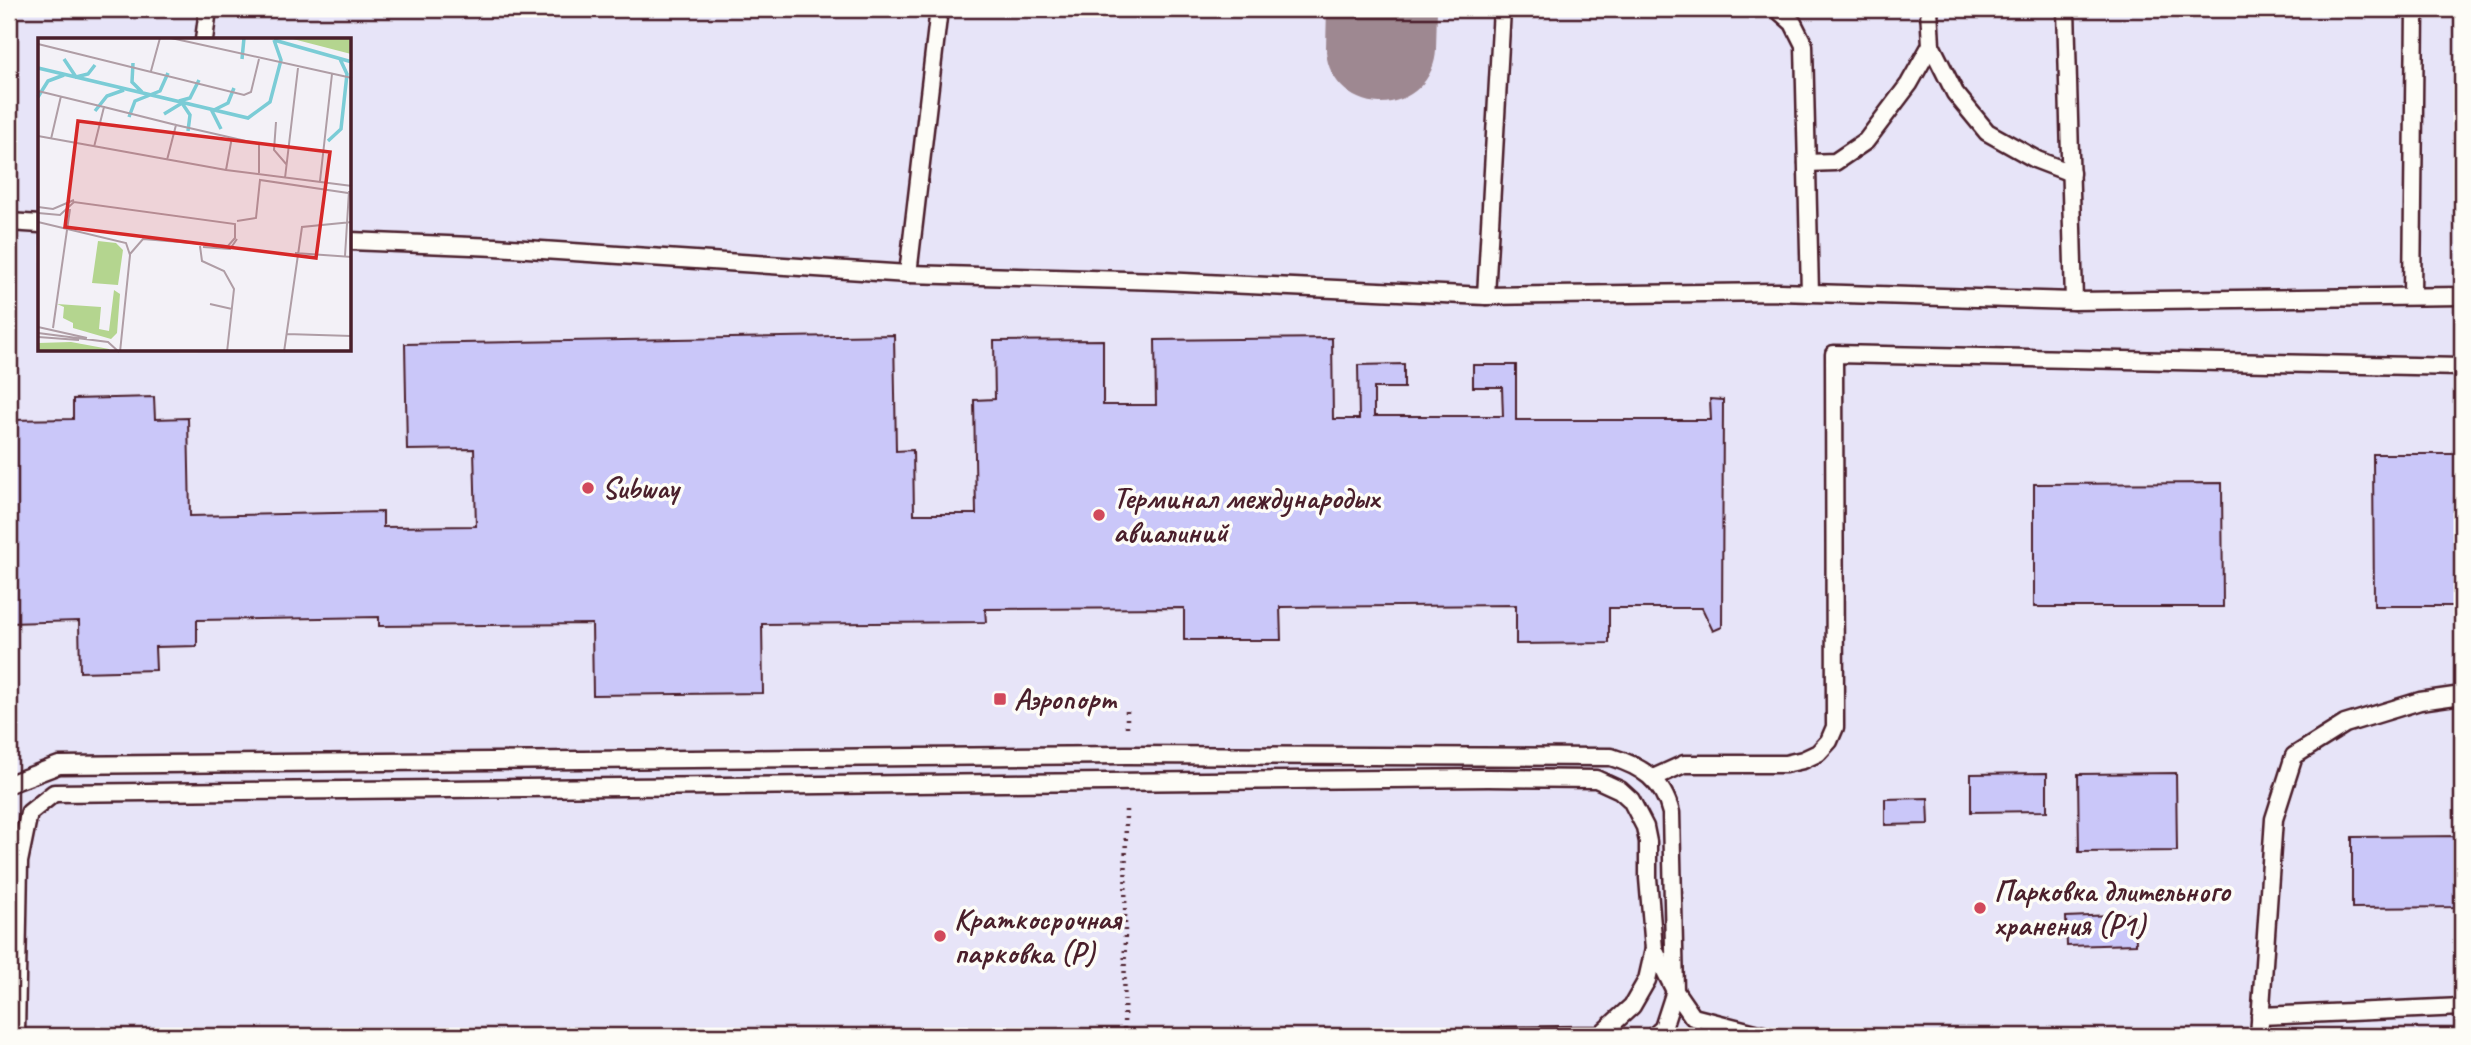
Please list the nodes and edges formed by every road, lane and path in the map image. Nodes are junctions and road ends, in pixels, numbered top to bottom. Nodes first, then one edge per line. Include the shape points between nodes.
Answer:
1 (208, 9) edge
2 (939, 9) edge
3 (1502, 9) edge
4 (1777, 9) edge
5 (1930, 9) edge
6 (2066, 9) edge
7 (2415, 9) edge
8 (204, 38) edge
9 (1931, 45) junction
10 (1807, 163) junction
11 (2071, 173) junction
12 (9, 222) edge
13 (38, 224) edge
14 (352, 241) edge
15 (908, 274) junction
16 (1810, 293) junction
17 (1486, 296) junction
18 (2412, 296) junction
19 (2462, 296) edge
20 (2074, 301) junction
21 (2462, 367) edge
22 (2462, 695) edge
23 (1127, 711) dead end
24 (1127, 755) junction
25 (1653, 778) junction
26 (1126, 782) junction
27 (9, 784) edge
28 (14, 868) edge
29 (1654, 949) junction
30 (1675, 991) junction
31 (2462, 1007) edge
32 (2260, 1016) junction
33 (1603, 1035) edge
34 (16, 1036) edge
35 (1124, 1036) edge
36 (1505, 1036) edge
37 (1654, 1036) edge
38 (1768, 1036) edge
39 (2259, 1036) edge

1 - 8 lane
2 - 15 lane
3 - 17 lane
4 - 10 lane via 1793,23 1804,46
5 - 9 lane
6 - 11 lane
7 - 18 lane
9 - 10 lane via 1909,84 1866,141 1835,162
9 - 11 lane via 1955,93 1987,132
10 - 16 lane
11 - 20 lane
12 - 13 lane
14 - 15 lane
15 - 17 lane
16 - 17 lane
16 - 20 lane
18 - 19 lane
18 - 20 lane
21 - 25 lane via 1834,354 1835,727 1818,753 1803,760 1684,764
22 - 32 lane via 2420,701 2345,724 2294,756 2274,819
23 - 24 path
24 - 25 lane via 1611,757 1633,764
24 - 27 lane via 59,765
25 - 30 lane via 1671,813
26 - 28 lane via 54,793 29,813
26 - 29 lane via 1596,779 1631,800 1645,827
26 - 35 path
28 - 34 lane
29 - 30 lane
29 - 33 lane via 1647,980 1632,1006
30 - 37 lane via 1663,1028
30 - 38 lane via 1693,1017
31 - 32 lane
32 - 39 lane
33 - 36 lane

